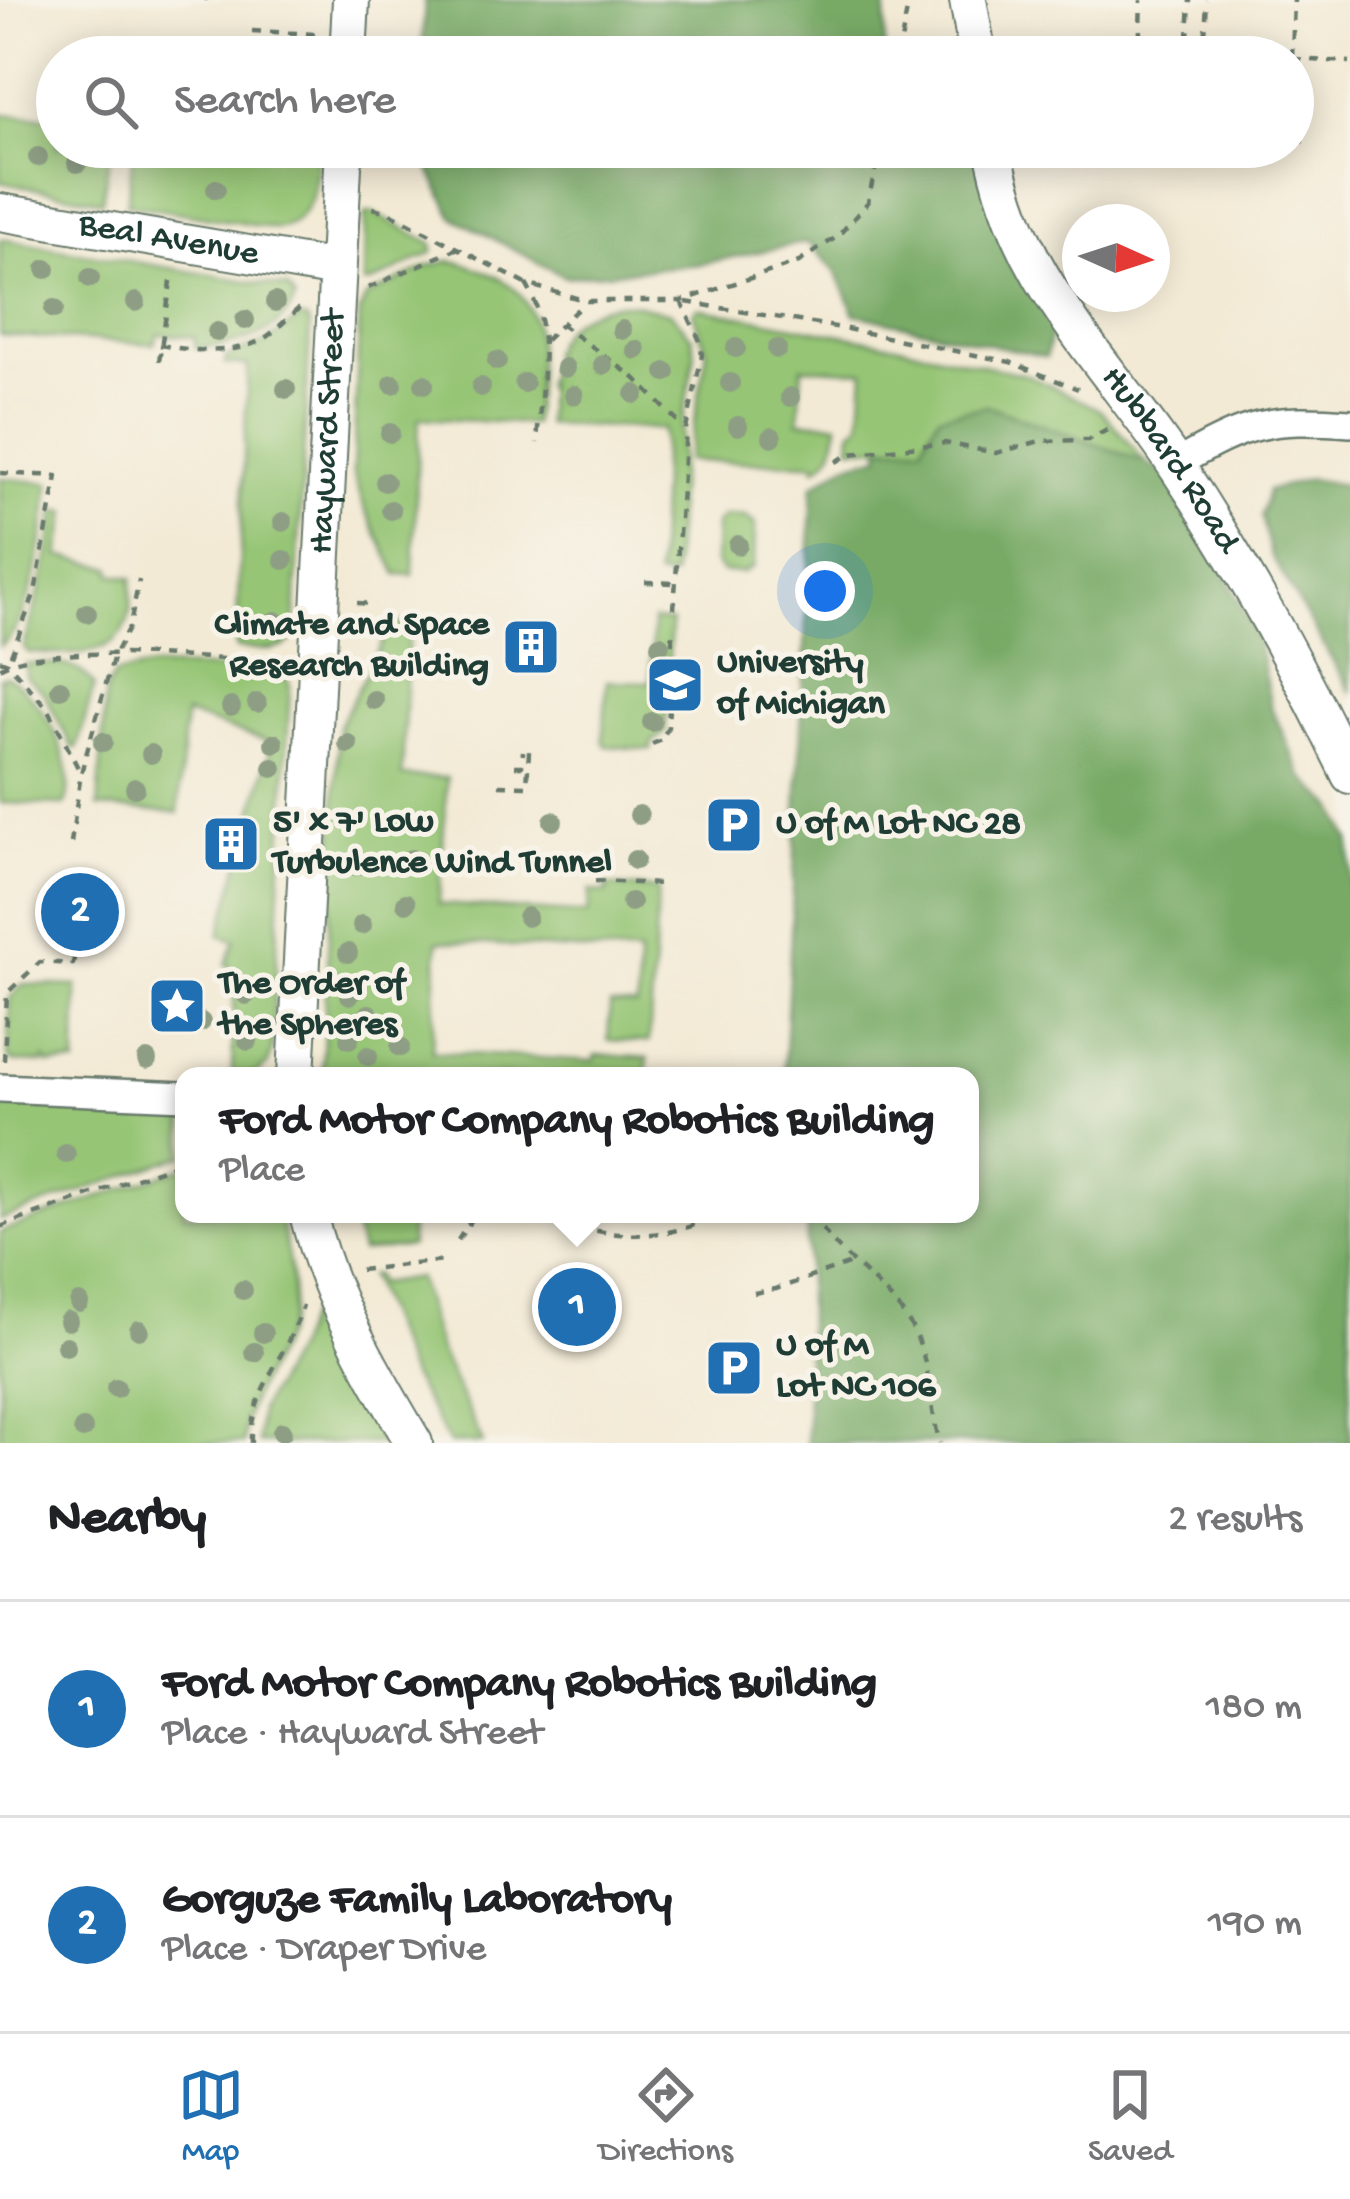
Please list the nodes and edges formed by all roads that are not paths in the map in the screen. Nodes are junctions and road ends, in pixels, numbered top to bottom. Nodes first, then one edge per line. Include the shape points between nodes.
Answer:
1 (351, 0) edge
2 (968, 0) edge
3 (342, 36) edge
4 (974, 36) edge
5 (344, 168) edge
6 (997, 168) edge
7 (0, 212) edge
8 (346, 282) junction
9 (1350, 423) edge
10 (1176, 464) junction
11 (1350, 775) edge
12 (297, 1067) edge
13 (2, 1077) edge
14 (175, 1095) edge
15 (310, 1223) edge
16 (414, 1443) edge

1 - 3 street
2 - 4 street
5 - 8 street, Hayward Street
6 - 10 street, Hubbard Road via 1033,267
7 - 8 street, Beal Avenue
8 - 12 street, Hayward Street
9 - 10 street via 1271,421
10 - 11 street, Hubbard Road via 1256,590
13 - 14 street
15 - 16 street via 322,1269

